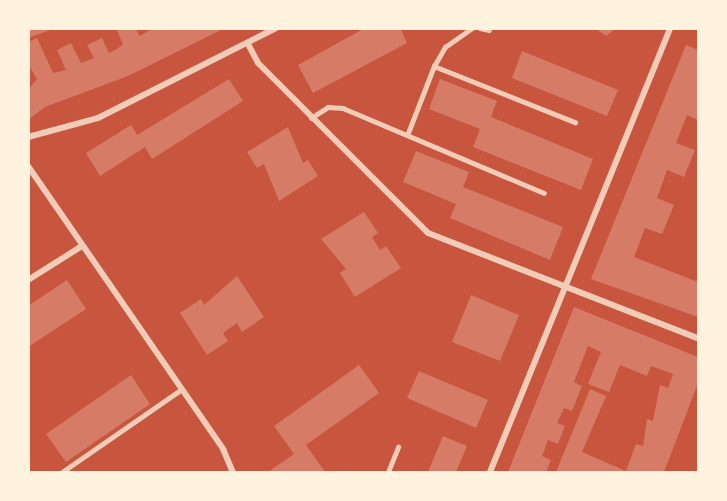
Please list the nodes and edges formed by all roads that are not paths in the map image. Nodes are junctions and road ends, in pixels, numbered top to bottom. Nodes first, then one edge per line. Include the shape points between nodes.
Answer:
1 (276, 28) edge
2 (472, 28) edge
3 (480, 28) edge
4 (670, 28) edge
5 (489, 30) dead end
6 (248, 44) junction
7 (434, 66) junction
8 (311, 118) junction
9 (575, 122) dead end
10 (408, 133) junction
11 (28, 136) edge
12 (28, 166) edge
13 (544, 192) dead end
14 (82, 246) junction
15 (28, 280) edge
16 (566, 288) junction
17 (699, 338) edge
18 (179, 391) junction
19 (398, 447) dead end
20 (62, 472) edge
21 (233, 472) edge
22 (388, 472) edge
23 (490, 472) edge

1 - 6 street
2 - 7 lane via 445,47
3 - 5 lane
4 - 16 street
6 - 8 street via 258,63
6 - 11 street via 98,118
7 - 9 lane
7 - 10 lane
8 - 10 lane via 336,107
8 - 16 street via 428,233
10 - 13 lane
12 - 14 street
14 - 15 street
14 - 18 street
16 - 17 street
16 - 23 street
18 - 20 lane
18 - 21 street via 223,449
19 - 22 lane

